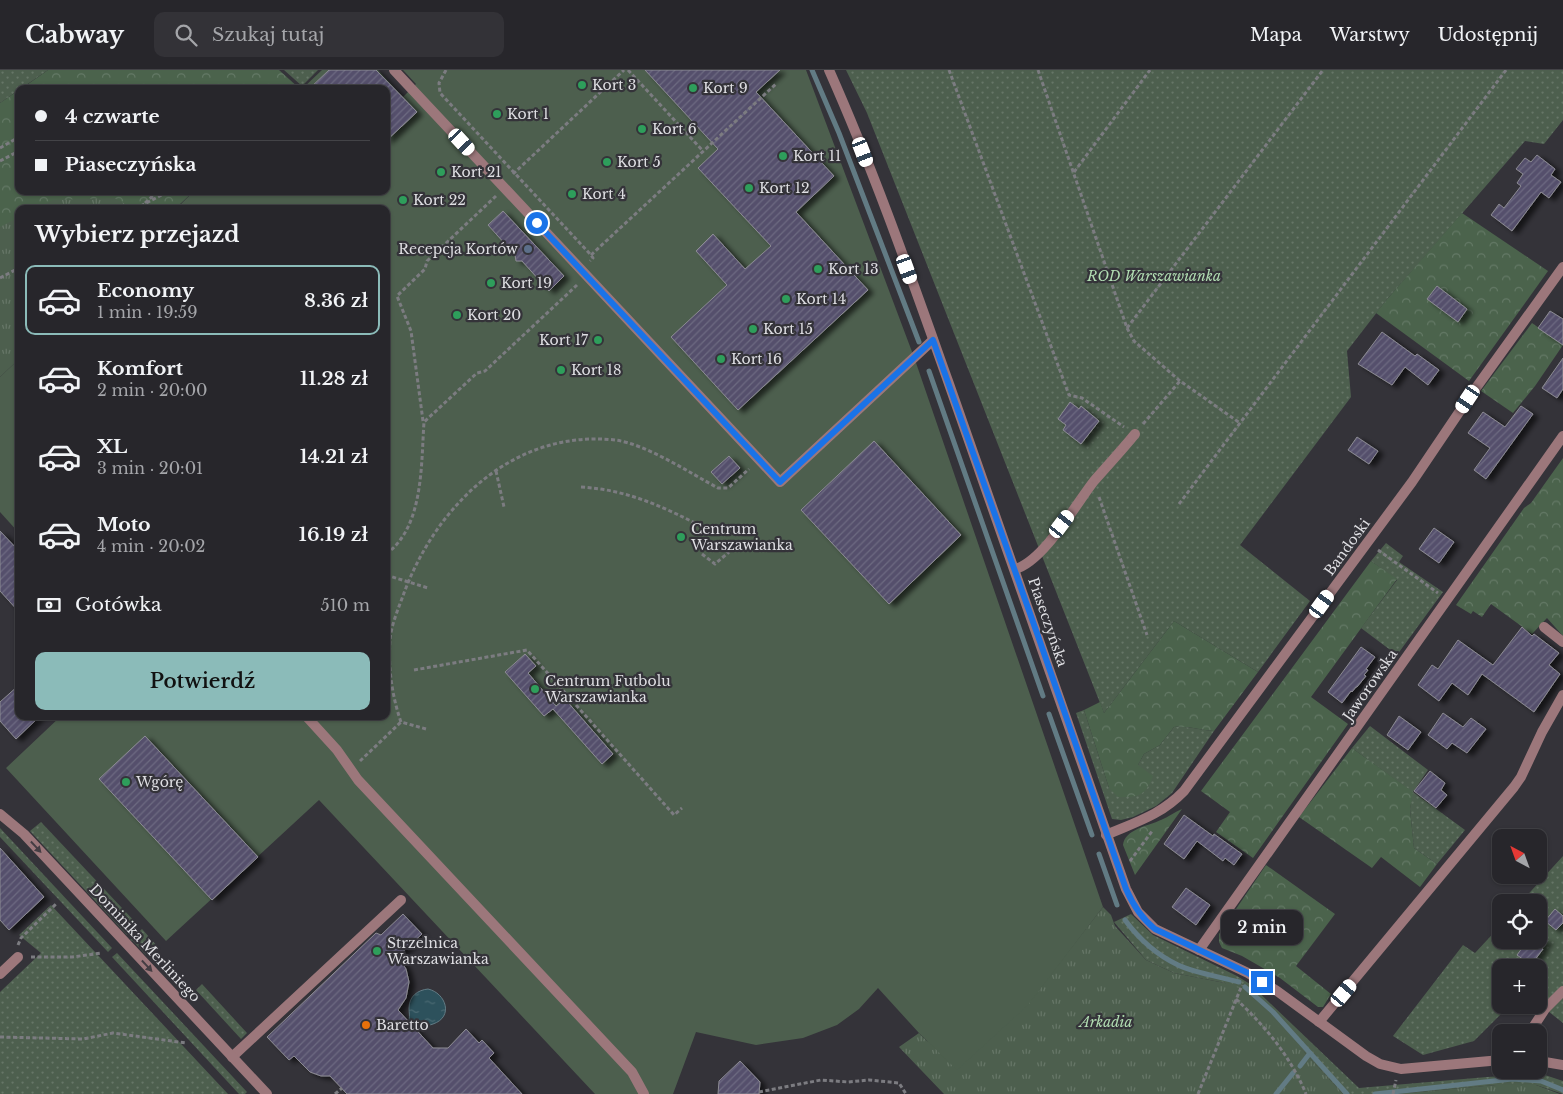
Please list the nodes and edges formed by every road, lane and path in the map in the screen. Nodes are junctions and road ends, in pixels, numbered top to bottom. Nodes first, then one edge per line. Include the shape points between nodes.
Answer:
1 (394, 70) edge
2 (446, 70) edge
3 (624, 70) edge
4 (628, 70) edge
5 (829, 70) edge
6 (949, 70) edge
7 (1038, 70) edge
8 (1150, 70) edge
9 (1323, 70) edge
10 (1506, 70) edge
11 (777, 83) dead end
12 (15, 139) edge
13 (0, 148) edge
14 (703, 151) junction
15 (15, 153) edge
16 (0, 161) edge
17 (1073, 173) junction
18 (514, 174) junction
19 (505, 188) junction
20 (154, 195) edge
21 (162, 195) edge
22 (143, 205) joint
23 (1563, 267) edge
24 (15, 270) edge
25 (587, 276) junction
26 (0, 278) edge
27 (1127, 328) junction
28 (933, 340) junction
29 (1180, 381) junction
30 (424, 422) junction
31 (1240, 422) junction
32 (1135, 434) junction
33 (1563, 436) edge
34 (759, 460) junction
35 (496, 471) junction
36 (1094, 482) junction
37 (581, 487) dead end
38 (1179, 504) dead end
39 (504, 507) dead end
40 (724, 534) dead end
41 (1368, 542) junction
42 (390, 550) edge
43 (729, 552) dead end
44 (702, 554) dead end
45 (1015, 569) junction
46 (390, 576) edge
47 (408, 582) junction
48 (428, 588) dead end
49 (1448, 599) junction
50 (1544, 627) dead end
51 (1147, 635) dead end
52 (1563, 642) edge
53 (414, 670) dead end
54 (1563, 695) edge
55 (310, 720) edge
56 (400, 722) junction
57 (426, 729) dead end
58 (351, 770) junction
59 (682, 808) dead end
60 (0, 814) edge
61 (1154, 829) dead end
62 (1106, 835) junction
63 (1127, 866) dead end
64 (400, 900) dead end
65 (56, 904) dead end
66 (1200, 950) junction
67 (102, 953) dead end
68 (18, 957) junction
69 (0, 974) edge
70 (1244, 981) dead end
71 (1563, 991) edge
72 (1236, 999) junction
73 (1319, 1022) junction
74 (1536, 1024) edge
75 (0, 1037) edge
76 (186, 1043) dead end
77 (232, 1057) junction
78 (1492, 1061) edge
79 (1547, 1062) edge
80 (1563, 1065) edge
81 (342, 1088) dead end
82 (759, 1092) dead end
83 (267, 1094) edge
84 (335, 1094) edge
85 (644, 1094) edge
86 (906, 1094) edge
87 (1198, 1094) edge
88 (1306, 1094) edge

1 - 19 street
2 - 18 path via 439,83 440,93
3 - 18 path
4 - 14 path
5 - 28 street, Piaseczyńska
6 - 32 path via 1069,395 1082,398
7 - 17 path
8 - 17 path
9 - 27 path
10 - 31 path
11 - 14 path
12 - 13 path
14 - 18 path via 592,256
15 - 16 path
17 - 27 path
19 - 25 street
19 - 30 path via 427,261 425,269 396,296 412,331
20 - 22 path
21 - 22 path
23 - 41 street, Bandoski
24 - 26 path
25 - 30 path via 485,371 476,373
25 - 34 street
27 - 29 path via 1134,341
28 - 34 street via 780,482
28 - 45 street, Piaseczyńska
29 - 31 path
29 - 32 path
30 - 42 path via 413,518
31 - 38 path
32 - 36 street
33 - 49 street, Jaworowska
34 - 35 path via 728,488 718,488 652,453 616,440 582,440 532,450
35 - 39 path
35 - 47 path via 461,500 442,522
36 - 45 street via 1042,552
36 - 51 path
37 - 40 path via 622,492 658,505 707,530 714,526
41 - 49 path
41 - 62 street, Bandoski via 1184,792 1156,814
43 - 44 path via 715,564
45 - 62 street, Piaseczyńska
46 - 47 path
47 - 48 path
47 - 56 path via 390,638 393,700
49 - 66 street, Jaworowska
50 - 52 street
53 - 59 path via 527,650 674,816
54 - 73 street via 1514,787
55 - 58 street via 338,750
56 - 57 path
56 - 58 path
58 - 85 street via 632,1072
60 -> 77 street, Dominika Merliniego via 24,834
61 - 63 path
62 - 66 street, Piaseczyńska via 1138,912 1155,929
64 - 77 street
65 - 68 path via 21,938
66 - 73 street, Piaseczyńska via 1248,973
67 - 68 path
68 - 69 street
70 - 72 path
71 - 74 street
72 - 87 path
72 - 88 path via 1281,1048 1298,1074
73 - 78 street, Piaseczyńska via 1380,1064 1401,1068
75 - 76 path via 83,1039 114,1033
77 - 83 street, Dominika Merliniego
79 - 80 street
81 - 84 path
82 - 86 path via 821,1080 869,1080 899,1083

